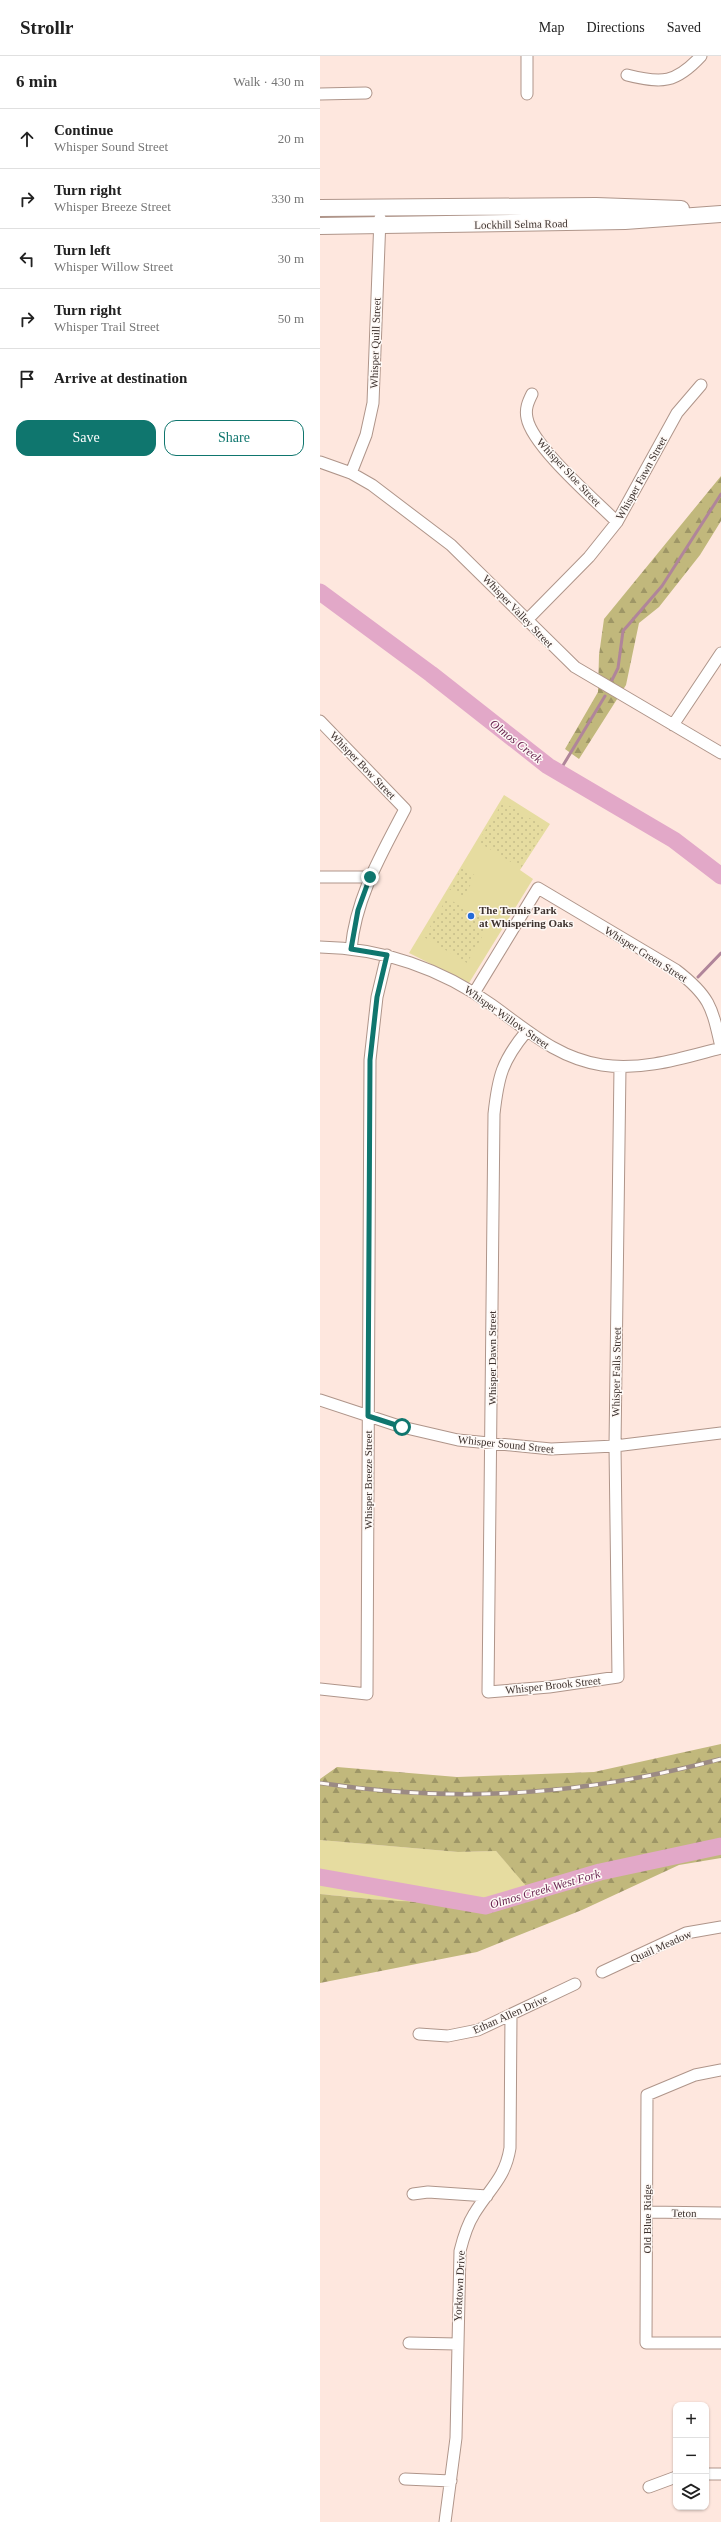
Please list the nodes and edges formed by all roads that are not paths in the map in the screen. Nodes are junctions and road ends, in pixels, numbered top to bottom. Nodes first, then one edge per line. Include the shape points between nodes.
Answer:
1 (527, 56) edge
2 (701, 56) edge
3 (627, 75) dead end
4 (366, 93) dead end
5 (320, 94) edge
6 (528, 94) dead end
7 (320, 208) edge
8 (381, 208) junction
9 (468, 208) junction
10 (721, 211) edge
11 (721, 214) edge
12 (468, 225) junction
13 (320, 226) edge
14 (380, 226) junction
15 (701, 385) dead end
16 (532, 394) dead end
17 (320, 462) edge
18 (351, 473) junction
19 (617, 522) junction
20 (526, 620) junction
21 (721, 653) edge
22 (320, 722) edge
23 (673, 725) junction
24 (721, 753) edge
25 (320, 877) edge
26 (370, 877) junction
27 (320, 947) edge
28 (351, 949) junction
29 (387, 955) junction
30 (474, 994) junction
31 (526, 1032) junction
32 (721, 1048) edge
33 (620, 1066) junction
34 (320, 1400) edge
35 (368, 1416) junction
36 (721, 1433) edge
37 (491, 1442) junction
38 (616, 1446) junction
39 (618, 1677) joint
40 (320, 1689) edge
41 (488, 1692) joint
42 (721, 1927) edge
43 (602, 1972) dead end
44 (575, 1984) dead end
45 (511, 2015) junction
46 (419, 2034) dead end
47 (721, 2070) edge
48 (413, 2194) dead end
49 (487, 2196) junction
50 (647, 2212) junction
51 (721, 2213) edge
52 (409, 2343) dead end
53 (721, 2343) edge
54 (457, 2344) junction
55 (709, 2474) edge
56 (721, 2474) edge
57 (673, 2478) edge
58 (405, 2479) dead end
59 (451, 2481) junction
60 (649, 2487) dead end
61 (444, 2522) edge

1 - 6 street
2 - 3 street via 679,76 668,80 653,82
4 - 5 street
7 - 8 main road, Lockhill Selma Road
8 - 9 main road, Lockhill Selma Road
8 - 14 street, Whisper Quill Street
9 - 10 main road, Lockhill Selma Road via 636,206
9 - 12 street
11 - 12 main road, Lockhill Selma Road via 625,221
12 - 14 main road, Lockhill Selma Road
13 - 14 main road, Lockhill Selma Road
14 - 18 street, Whisper Quill Street via 373,403 366,435
15 - 19 street, Whisper Fawn Street via 676,413
16 - 19 street, Whisper Sloe Street via 526,406 527,418 538,440
17 - 18 street, Whisper Valley Street
18 - 20 street, Whisper Valley Street via 372,485 464,556
19 - 20 street, Whisper Fawn Street via 589,557
20 - 23 street, Whisper Valley Street via 575,667
21 - 23 street
22 - 26 street, Whisper Bow Street via 405,809
23 - 24 street, Whisper Valley Street
25 - 26 street
26 - 28 street via 358,910
27 - 28 street, Whisper Willow Street
28 - 29 street, Whisper Willow Street
29 - 30 street, Whisper Willow Street via 430,970
29 - 35 street, Whisper Breeze Street via 377,997 370,1060
30 - 31 street, Whisper Willow Street via 492,1004
30 - 32 street, Whisper Green Street via 538,888 691,981 708,1000
31 - 33 street, Whisper Willow Street via 552,1049 601,1065
31 - 37 street, Whisper Dawn Street via 513,1048 500,1072 494,1114
32 - 33 street, Whisper Willow Street via 655,1064
33 - 38 street, Whisper Falls Street
34 - 35 street, Whisper Sound Street
35 - 37 street, Whisper Sound Street via 458,1440
35 - 40 street, Whisper Breeze Street via 367,1694
36 - 38 street, Whisper Sound Street
37 - 38 street, Whisper Sound Street via 551,1449
37 - 41 street, Whisper Dawn Street
38 - 39 street, Whisper Falls Street
39 - 41 street, Whisper Brook Street via 549,1687
42 - 43 street, Quail Meadow via 686,1933
44 - 45 street, Ethan Allen Drive
45 - 46 street, Ethan Allen Drive via 463,2035
45 - 49 street, Yorktown Drive via 510,2148 503,2175
47 - 50 street, Old Blue Ridge via 695,2075 647,2095
48 - 49 street via 428,2192
49 - 54 street, Yorktown Drive via 473,2214 463,2238 458,2272
50 - 51 street, Teton
50 - 53 street, Old Blue Ridge via 646,2343
52 - 54 street
54 - 59 street, Yorktown Drive via 456,2438
55 - 56 street
57 - 60 street
58 - 59 street
59 - 61 street, Yorktown Drive

